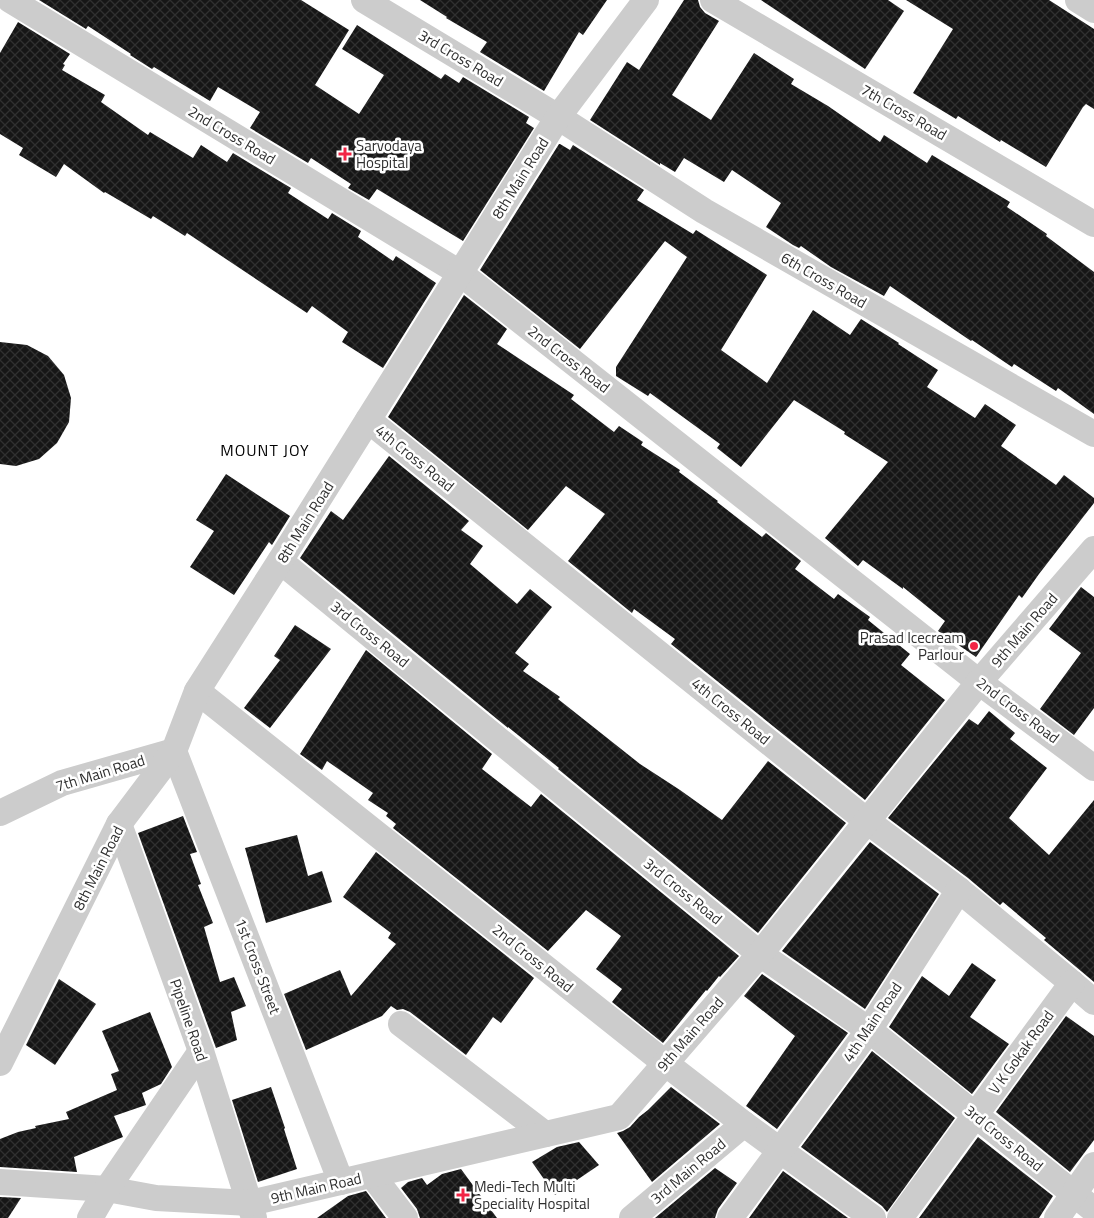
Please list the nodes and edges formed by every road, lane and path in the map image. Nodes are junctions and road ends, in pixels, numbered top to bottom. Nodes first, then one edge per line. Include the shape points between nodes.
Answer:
1 (10, 0) edge
2 (364, 0) edge
3 (646, 0) edge
4 (713, 0) edge
5 (1078, 0) edge
6 (1094, 10) edge
7 (558, 117) junction
8 (1094, 224) edge
9 (460, 273) junction
10 (368, 420) junction
11 (1094, 434) edge
12 (1091, 557) edge
13 (280, 561) junction
14 (979, 682) junction
15 (197, 691) junction
16 (174, 751) junction
17 (1094, 768) edge
18 (0, 813) edge
19 (867, 821) junction
20 (119, 824) junction
21 (959, 890) junction
22 (760, 954) junction
23 (1072, 983) junction
24 (1094, 1002) edge
25 (401, 1024) dead end
26 (868, 1030) junction
27 (201, 1051) junction
28 (0, 1063) edge
29 (665, 1064) junction
30 (975, 1116) junction
31 (744, 1124) junction
32 (545, 1134) junction
33 (781, 1150) junction
34 (1094, 1165) edge
35 (372, 1175) junction
36 (0, 1182) edge
37 (341, 1182) junction
38 (107, 1189) junction
39 (1074, 1194) junction
40 (252, 1210) edge
41 (1094, 1210) edge
42 (90, 1218) edge
43 (404, 1218) edge
44 (632, 1218) edge
45 (730, 1218) edge
46 (874, 1218) edge
47 (900, 1218) edge
48 (1057, 1218) edge

1 - 9 street, 2nd Cross Road
2 - 7 street, 3rd Cross Road
3 - 7 street, 8th Main Road
4 - 8 street, 7th Cross Road
5 - 6 street
7 - 9 street, 8th Main Road
7 - 11 street, 6th Cross Road via 704,211
9 - 10 street, 8th Main Road
9 - 14 street, 2nd Cross Road
10 - 13 street, 8th Main Road
10 - 19 street, 4th Cross Road
12 - 14 street, 9th Main Road
13 - 15 street, 8th Main Road
13 - 22 street, 3rd Cross Road
14 - 17 street, 2nd Cross Road
14 - 19 street, 9th Main Road
15 - 16 street, 8th Main Road
15 - 29 street, 2nd Cross Road
16 - 18 street, 7th Main Road via 62,782
16 - 20 street, 8th Main Road
16 - 37 street, 1st Cross Street
19 - 21 street, 4th Cross Road
19 - 22 street, 9th Main Road
20 - 27 street, Pipeline Road
20 - 28 street, 8th Main Road
21 - 23 street, 4th Cross Road
21 - 26 street, 4th Main Road
22 - 26 street, 3rd Cross Road
22 - 29 street, 9th Main Road
23 - 24 street, 4th Cross Road
23 - 30 street, V K Gokak Road
25 - 32 street
26 - 30 street, 3rd Cross Road
26 - 33 street, 4th Main Road
27 - 38 street
27 - 40 street, Pipeline Road
29 - 31 street, 2nd Cross Road
29 - 32 street, 9th Main Road via 618,1117
30 - 39 street, 3rd Cross Road
30 - 47 street, V K Gokak Road
31 - 33 street, 2nd Cross Road
31 - 44 street, 3rd Main Road
32 - 35 street, 9th Main Road
33 - 45 street, 4th Main Road
33 - 46 street, 2nd Cross Road
34 - 39 street
35 - 37 street, 9th Main Road
35 - 43 street
36 - 38 street, 9th Main Road
37 - 40 street, 9th Main Road
38 - 40 street, 9th Main Road
38 - 42 street
39 - 41 street, 3rd Cross Road
39 - 48 street

